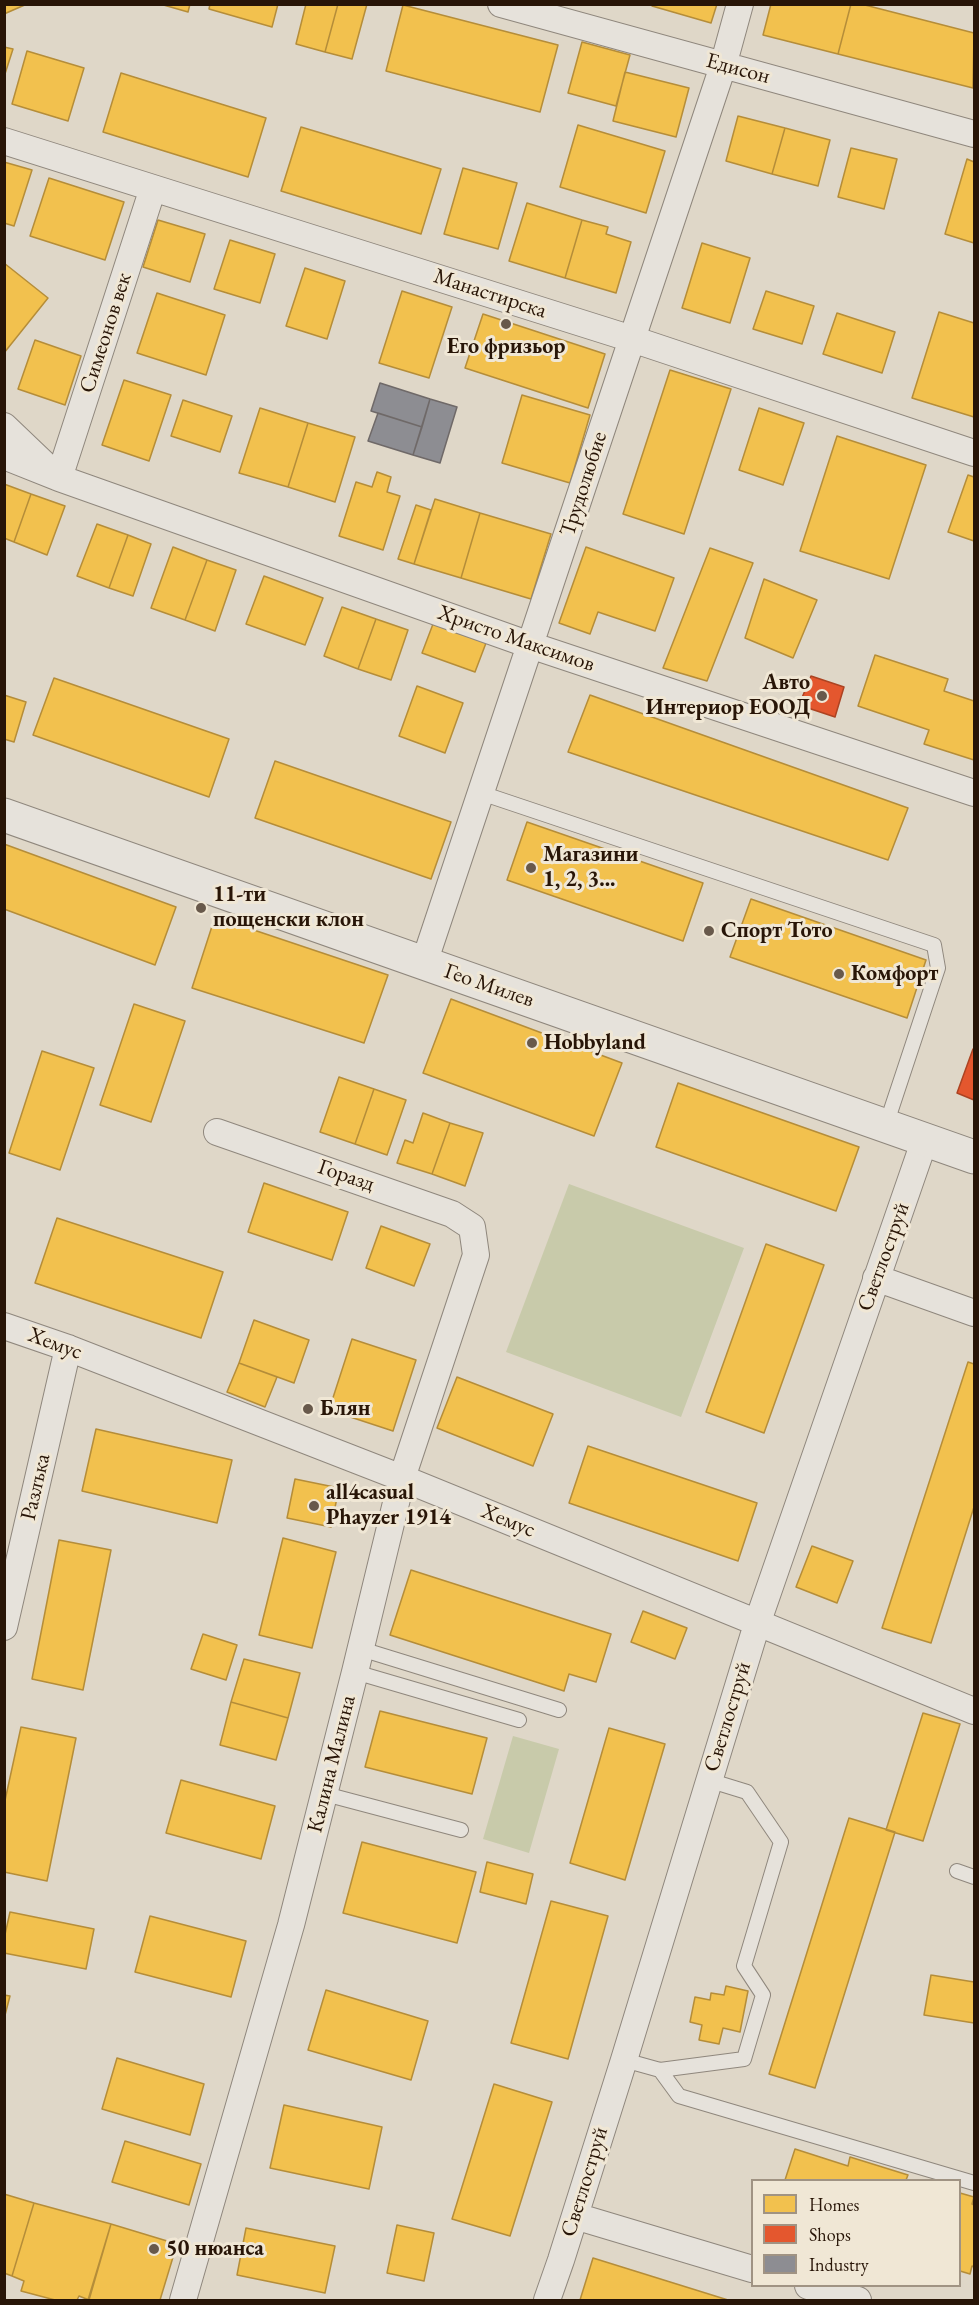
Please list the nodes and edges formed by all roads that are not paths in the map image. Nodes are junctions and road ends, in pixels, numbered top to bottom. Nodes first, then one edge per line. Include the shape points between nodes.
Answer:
1 (501, 4) edge
2 (740, 4) edge
3 (723, 66) junction
4 (975, 134) edge
5 (4, 141) edge
6 (153, 188) junction
7 (632, 339) junction
8 (4, 426) edge
9 (975, 453) edge
10 (4, 456) edge
11 (59, 478) junction
12 (530, 645) junction
13 (481, 793) junction
14 (975, 794) edge
15 (4, 814) edge
16 (424, 963) junction
17 (886, 1125) junction
18 (218, 1132) dead end
19 (926, 1139) junction
20 (975, 1157) edge
21 (472, 1227) joint
22 (876, 1278) junction
23 (975, 1313) edge
24 (4, 1326) edge
25 (68, 1348) junction
26 (402, 1478) junction
27 (757, 1624) junction
28 (4, 1627) edge
29 (358, 1661) junction
30 (559, 1710) dead end
31 (975, 1711) edge
32 (519, 1720) dead end
33 (708, 1780) junction
34 (325, 1794) junction
35 (461, 1830) dead end
36 (957, 1871) dead end
37 (975, 1877) edge
38 (624, 2060) junction
39 (660, 2070) junction
40 (975, 2183) edge
41 (575, 2216) junction
42 (751, 2268) edge
43 (811, 2287) edge
44 (183, 2301) edge
45 (547, 2301) edge
46 (858, 2301) edge

1 - 3 street, Едисон
2 - 3 street, Трудолюбие
3 - 4 street, Едисон
3 - 7 street, Трудолюбие
5 - 6 street, Манастирска
6 - 7 street, Манастирска
6 - 11 street, Симеонов век
7 - 9 street, Манастирска
7 - 12 street, Трудолюбие
8 - 11 street, Христо Максимов
10 - 11 street, Христо Максимов
11 - 12 street, Христо Максимов
12 - 13 street, Трудолюбие
12 - 14 street, Христо Максимов
13 - 16 street, Трудолюбие
13 - 17 lane via 934,945 938,968
15 - 16 street, Гео Милев
16 - 17 street, Гео Милев
17 - 19 street, Гео Милев
18 - 21 street, Горазд via 452,1214
19 - 20 street, Гео Милев
19 - 22 street, Светлоструй
21 - 26 street, Калина Малина via 476,1255
22 - 23 street
22 - 27 street, Светлоструй
24 - 25 street, Хемус
25 - 26 street, Хемус
25 - 28 street, Разлъка
26 - 27 street, Хемус
26 - 29 street, Калина Малина
27 - 31 street, Хемус
27 - 33 street, Светлоструй
29 - 30 lane
29 - 32 lane
29 - 34 street, Калина Малина
33 - 38 street, Светлоструй
33 - 39 lane via 747,1792 781,1842 744,1966 763,1995 744,2059
34 - 35 lane
34 - 44 street, Калина Малина
36 - 37 lane
38 - 39 lane
38 - 41 street, Светлоструй
39 - 40 lane via 679,2096
41 - 42 street
41 - 45 street, Светлоструй
43 - 46 street

